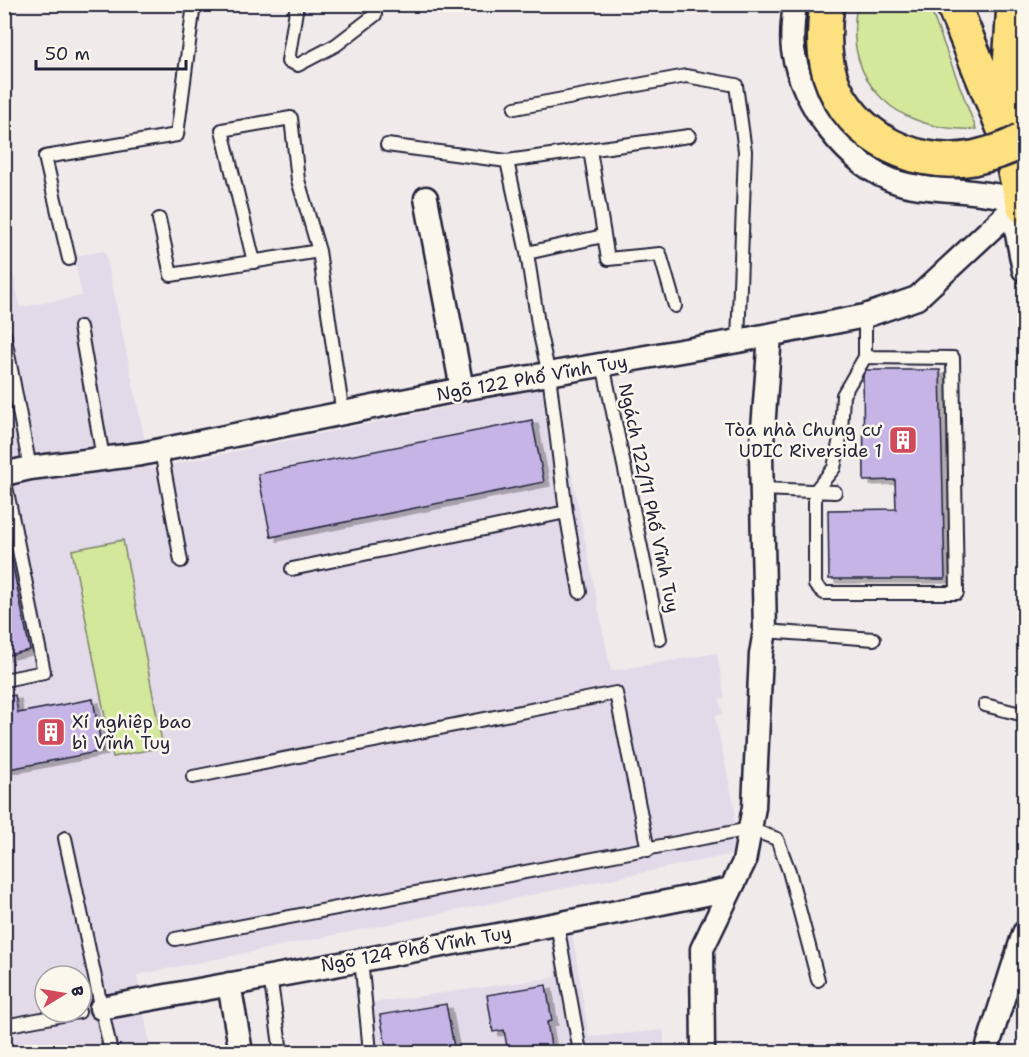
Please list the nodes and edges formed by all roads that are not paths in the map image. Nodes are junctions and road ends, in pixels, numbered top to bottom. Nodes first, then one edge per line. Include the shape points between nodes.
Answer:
1 (194, 4) edge
2 (297, 4) edge
3 (372, 4) edge
4 (795, 4) edge
5 (826, 4) edge
6 (953, 4) edge
7 (1014, 4) edge
8 (515, 108) dead end
9 (1014, 134) edge
10 (689, 136) dead end
11 (387, 145) dead end
12 (590, 150) junction
13 (507, 161) junction
14 (426, 198) dead end
15 (1023, 203) edge
16 (159, 219) dead end
17 (603, 236) junction
18 (320, 251) junction
19 (527, 254) junction
20 (69, 259) dead end
21 (254, 262) junction
22 (1024, 270) edge
23 (675, 306) dead end
24 (865, 316) junction
25 (80, 327) dead end
26 (4, 333) edge
27 (770, 335) junction
28 (738, 341) junction
29 (865, 357) junction
30 (603, 364) junction
31 (549, 375) junction
32 (462, 389) junction
33 (342, 415) junction
34 (161, 451) junction
35 (103, 458) junction
36 (30, 468) junction
37 (4, 475) edge
38 (762, 489) junction
39 (815, 490) junction
40 (835, 492) dead end
41 (566, 512) junction
42 (181, 561) dead end
43 (292, 569) dead end
44 (580, 592) dead end
45 (765, 631) junction
46 (660, 639) dead end
47 (874, 639) dead end
48 (4, 680) edge
49 (985, 705) dead end
50 (1024, 715) edge
51 (193, 777) dead end
52 (750, 829) junction
53 (65, 838) dead end
54 (648, 849) junction
55 (731, 889) junction
56 (557, 924) junction
57 (1024, 933) edge
58 (176, 939) dead end
59 (361, 959) junction
60 (81, 964) edge
61 (270, 976) junction
62 (818, 980) dead end
63 (229, 984) junction
64 (93, 1009) edge
65 (33, 1020) edge
66 (93, 1021) edge
67 (4, 1026) edge
68 (111, 1053) edge
69 (241, 1053) edge
70 (281, 1053) edge
71 (370, 1053) edge
72 (580, 1053) edge
73 (703, 1053) edge
74 (986, 1053) edge

1 - 20 lane via 177,135 45,157
2 - 3 lane via 288,61 298,65 336,45 375,15
4 - 15 street via 794,50 801,76 829,129 853,155 878,174 900,184 982,193
5 - 9 main road, bridge via 824,43 834,85 852,116 879,140 907,154 962,160 996,152
6 - 9 main road
7 - 9 main road via 1009,81
8 - 28 lane via 686,76 736,85 745,151
9 - 15 main road
10 - 12 lane
11 - 13 lane
12 - 13 lane
12 - 17 lane
13 - 19 lane
14 - 32 street
15 - 22 street via 1016,229
15 - 24 street, Ngõ 122 Phố Vĩnh Tuy via 917,298
16 - 21 lane via 171,275
17 - 19 lane
17 - 23 lane via 608,260 660,255
18 - 21 lane
18 - 21 lane via 298,180 291,118 222,130
18 - 33 lane
19 - 31 lane
24 - 27 street, Ngõ 122 Phố Vĩnh Tuy
24 - 29 lane
25 - 35 lane
26 - 36 lane
27 - 28 street, Ngõ 122 Phố Vĩnh Tuy
27 - 38 street
28 - 30 street, Ngõ 122 Phố Vĩnh Tuy
29 - 39 lane via 843,395 834,468
29 - 39 lane via 953,358 957,593 824,593 815,585
30 - 31 street, Ngõ 122 Phố Vĩnh Tuy
30 - 46 lane, Ngách 122/11 Phố Vĩnh Tuy
31 - 32 street, Ngõ 122 Phố Vĩnh Tuy
31 - 41 lane
32 - 33 street, Ngõ 122 Phố Vĩnh Tuy
33 - 34 street, Ngõ 122 Phố Vĩnh Tuy
34 - 35 street, Ngõ 122 Phố Vĩnh Tuy
34 - 42 lane
35 - 36 street, Ngõ 122 Phố Vĩnh Tuy
36 - 37 street, Ngõ 122 Phố Vĩnh Tuy
37 - 48 lane via 44,672
38 - 39 lane
38 - 45 street
39 - 40 lane
41 - 43 lane
41 - 44 lane
45 - 47 lane
45 - 52 street
49 - 50 lane
51 - 54 lane via 616,693
52 - 54 lane
52 - 55 street via 744,862
52 - 62 lane via 777,839
53 - 60 lane
54 - 58 lane
55 - 56 street, Ngõ 124 Phố Vĩnh Tuy
55 - 73 street via 702,949
56 - 59 street, Ngõ 124 Phố Vĩnh Tuy
56 - 72 lane
57 - 74 street
59 - 61 street, Ngõ 124 Phố Vĩnh Tuy
59 - 71 lane
61 - 63 street, Ngõ 124 Phố Vĩnh Tuy
61 - 70 lane
63 - 64 street, Ngõ 124 Phố Vĩnh Tuy
63 - 69 street
65 - 67 lane
66 - 68 lane

